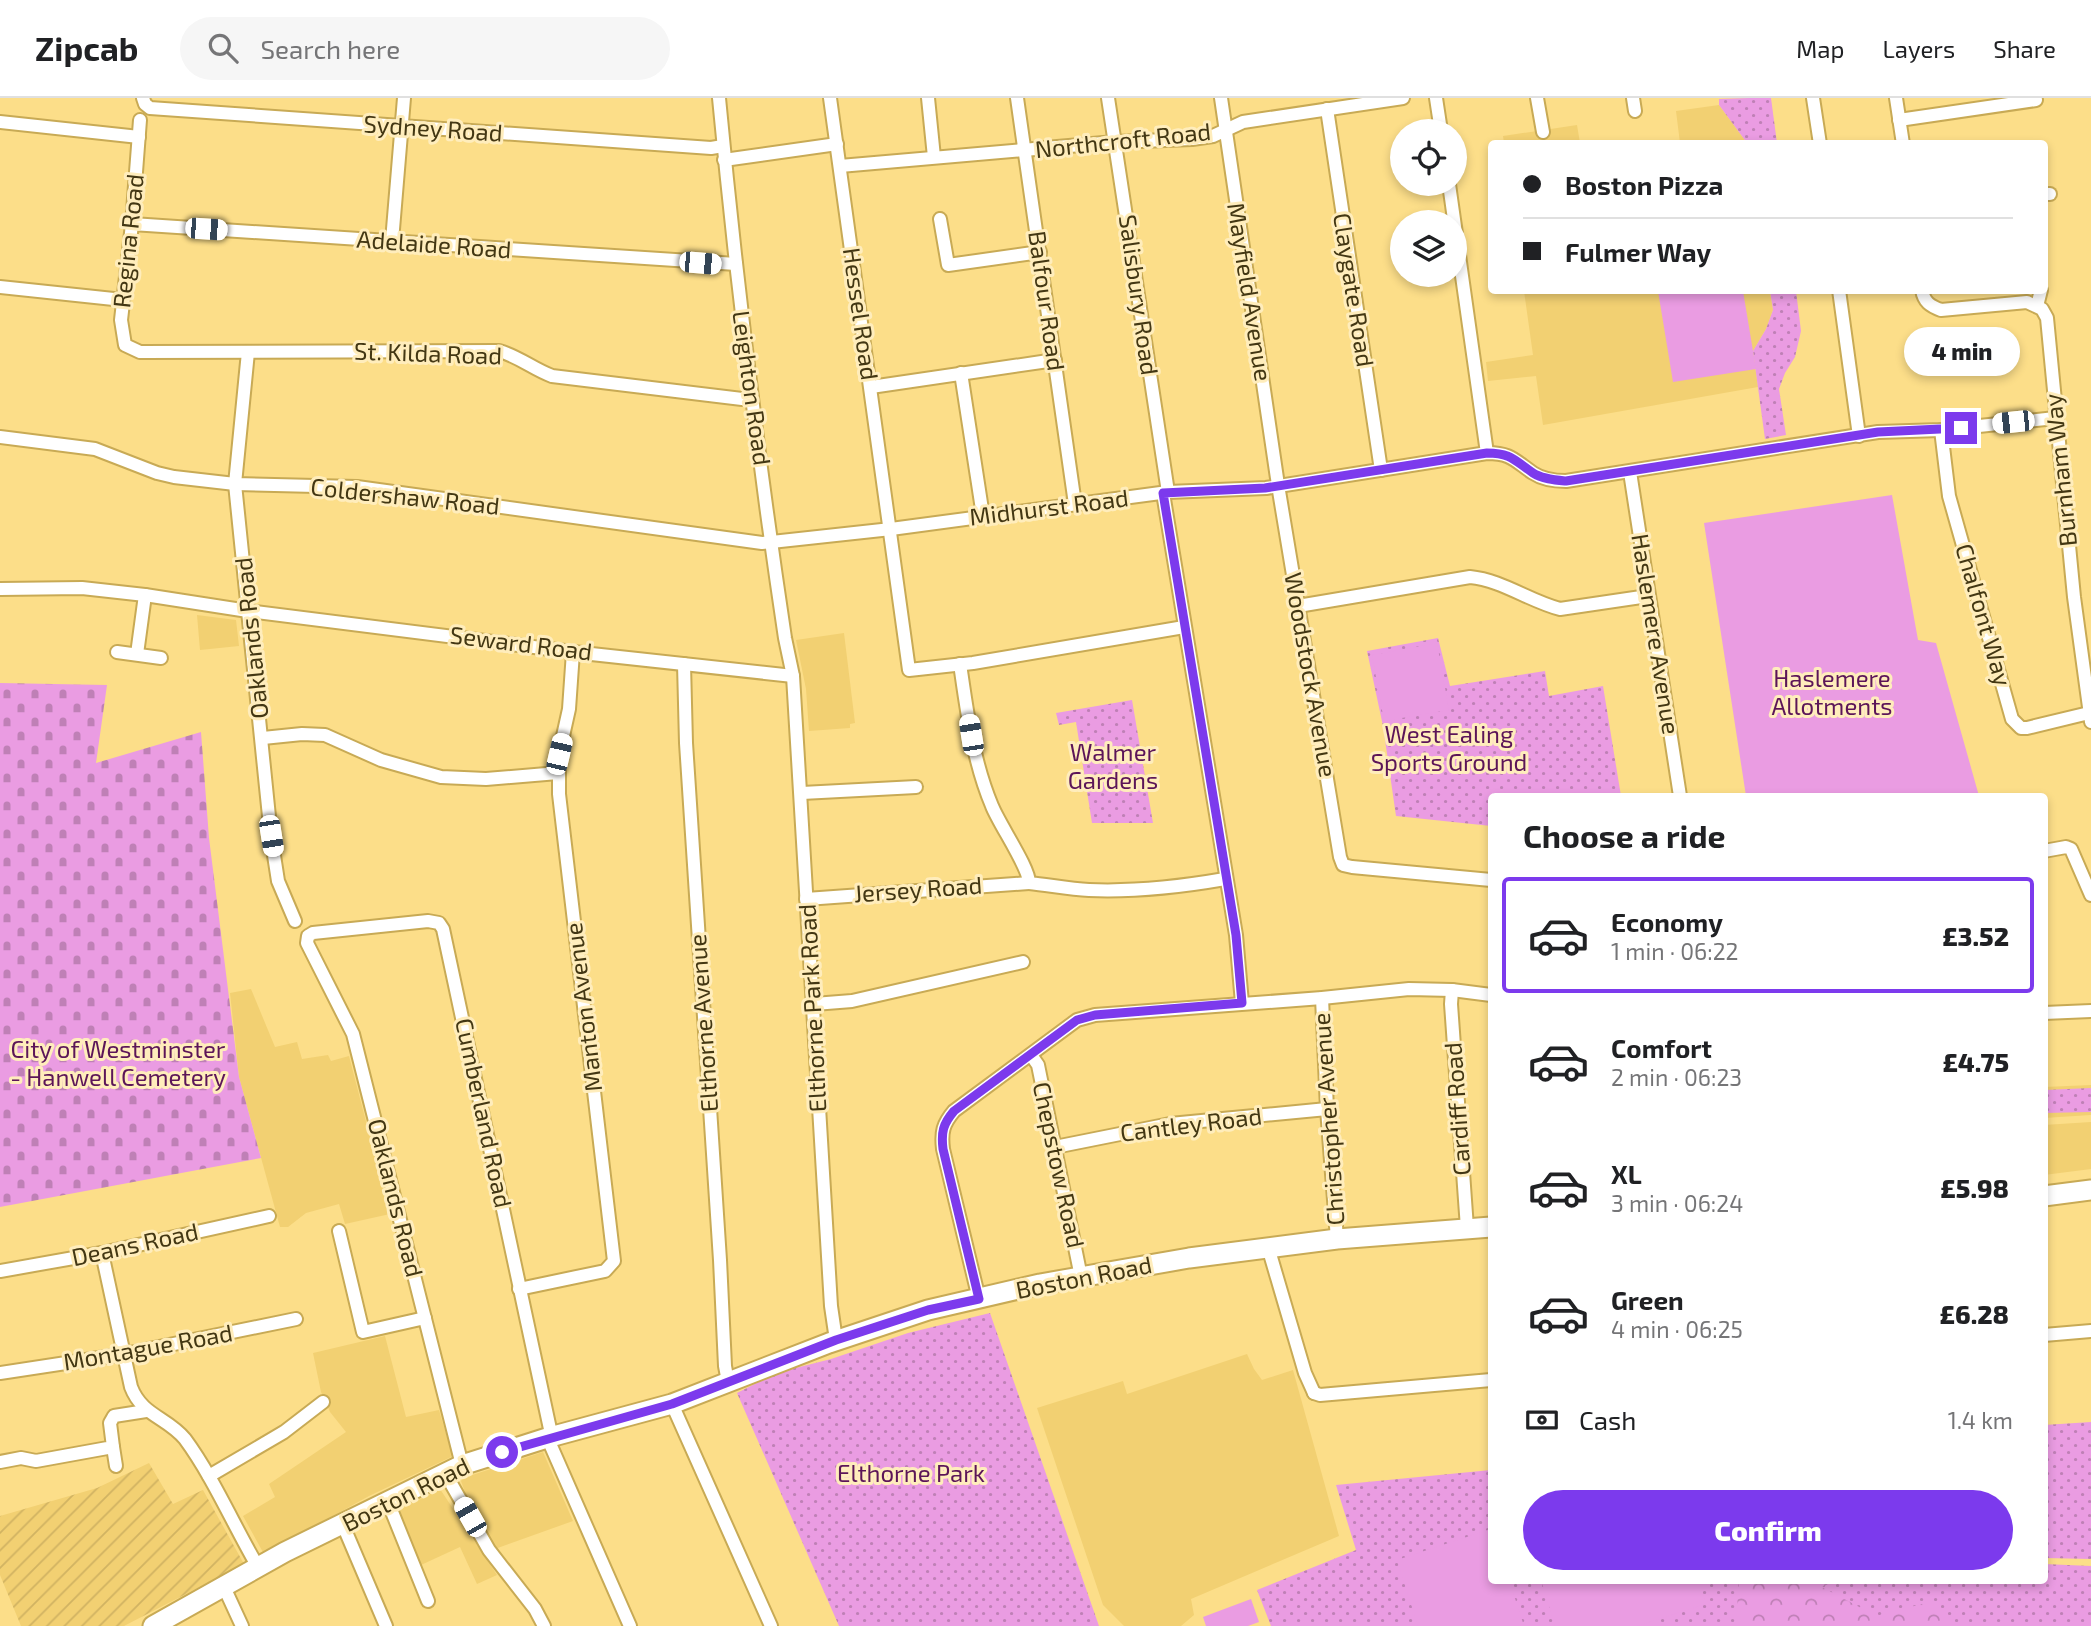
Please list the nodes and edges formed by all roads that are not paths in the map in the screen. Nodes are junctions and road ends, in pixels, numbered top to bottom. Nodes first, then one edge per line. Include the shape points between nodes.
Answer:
1 (404, 98) edge
2 (719, 98) edge
3 (830, 98) edge
4 (928, 98) edge
5 (1017, 98) edge
6 (1108, 98) edge
7 (1221, 98) edge
8 (1403, 98) edge
9 (1436, 98) edge
10 (1537, 98) edge
11 (1814, 98) edge
12 (1896, 98) edge
13 (2036, 100) edge
14 (144, 101) edge
15 (1358, 101) edge
16 (1327, 109) junction
17 (1439, 119) edge
18 (140, 120) dead end
19 (1899, 120) junction
20 (0, 122) edge
21 (401, 127) junction
22 (1225, 130) junction
23 (1543, 132) dead end
24 (139, 137) junction
25 (1819, 140) edge
26 (1902, 140) edge
27 (1115, 142) junction
28 (837, 145) junction
29 (723, 146) junction
30 (1026, 151) junction
31 (934, 157) junction
32 (724, 160) junction
33 (840, 166) junction
34 (1451, 196) edge
35 (940, 219) dead end
36 (132, 224) junction
37 (392, 241) junction
38 (1040, 252) junction
39 (736, 264) junction
40 (0, 287) edge
41 (1840, 294) edge
42 (2040, 294) edge
43 (1924, 296) edge
44 (123, 300) junction
45 (2036, 306) junction
46 (140, 352) joint
47 (248, 352) junction
48 (1055, 360) junction
49 (961, 373) junction
50 (871, 387) junction
51 (752, 398) junction
52 (2055, 418) junction
53 (1941, 430) junction
54 (1859, 436) junction
55 (0, 437) edge
56 (1487, 453) junction
57 (1381, 470) junction
58 (1630, 472) junction
59 (235, 484) junction
60 (1278, 485) junction
61 (1165, 493) junction
62 (1075, 504) junction
63 (984, 516) junction
64 (891, 529) junction
65 (772, 542) junction
66 (0, 589) edge
67 (145, 595) junction
68 (1648, 596) junction
69 (1298, 606) junction
70 (248, 611) junction
71 (1184, 627) junction
72 (117, 652) dead end
73 (573, 652) junction
74 (137, 654) junction
75 (161, 658) dead end
76 (684, 664) junction
77 (960, 664) junction
78 (793, 676) junction
79 (2090, 718) edge
80 (263, 738) junction
81 (558, 773) junction
82 (916, 787) dead end
83 (802, 793) junction
84 (1680, 793) edge
85 (2048, 850) edge
86 (1225, 879) junction
87 (1488, 880) edge
88 (1029, 883) junction
89 (2091, 895) edge
90 (806, 899) junction
91 (295, 921) dead end
92 (307, 939) joint
93 (1023, 962) dead end
94 (1452, 990) junction
95 (1488, 995) edge
96 (1322, 998) junction
97 (1242, 1003) junction
98 (814, 1004) junction
99 (2091, 1011) edge
100 (2048, 1013) edge
101 (1031, 1055) junction
102 (1327, 1109) junction
103 (1055, 1147) junction
104 (2091, 1190) edge
105 (2048, 1195) edge
106 (270, 1216) dead end
107 (1488, 1227) edge
108 (1467, 1228) junction
109 (340, 1231) dead end
110 (1337, 1239) junction
111 (1268, 1247) junction
112 (102, 1253) junction
113 (0, 1272) edge
114 (1081, 1277) junction
115 (519, 1289) junction
116 (979, 1299) junction
117 (425, 1318) junction
118 (296, 1319) dead end
119 (2091, 1331) edge
120 (2048, 1335) edge
121 (836, 1340) junction
122 (125, 1354) junction
123 (0, 1373) edge
124 (1488, 1380) edge
125 (729, 1381) junction
126 (323, 1402) dead end
127 (672, 1404) junction
128 (146, 1411) junction
129 (550, 1437) junction
130 (113, 1447) junction
131 (0, 1462) edge
132 (116, 1466) dead end
133 (454, 1469) junction
134 (209, 1476) junction
135 (388, 1502) junction
136 (343, 1525) junction
137 (258, 1567) junction
138 (224, 1587) junction
139 (428, 1601) dead end
140 (153, 1626) edge
141 (242, 1626) edge
142 (386, 1626) edge
143 (544, 1626) edge
144 (630, 1626) edge
145 (771, 1626) edge

1 - 21 street
2 - 29 street, Leighton Road
3 - 28 street, Hessel Road
4 - 31 street
5 - 30 street, Balfour Road
6 - 27 street, Salisbury Road
7 - 22 street, Mayfield Avenue
8 - 15 street, Northcroft Road
9 - 17 street
10 - 23 street
11 - 25 street
12 - 19 street
13 - 19 street
14 - 21 street, Sydney Road via 150,108
15 - 16 street, Northcroft Road
16 - 22 street, Northcroft Road via 1243,122
16 - 57 street, Claygate Road
18 - 24 street, Regina Road
19 - 26 street
20 - 24 street
21 - 29 street, Sydney Road
21 - 37 street
22 - 27 street, Northcroft Road via 1192,139
22 - 60 street, Mayfield Avenue
24 - 36 street, Regina Road
27 - 30 street, Northcroft Road
27 - 61 street, Salisbury Road
28 - 32 street
28 - 33 street, Hessel Road
29 - 32 street, Leighton Road
30 - 31 street, Northcroft Road
30 - 38 street, Balfour Road
31 - 33 street, Northcroft Road
32 - 39 street, Leighton Road
33 - 50 street, Hessel Road
34 - 56 street
35 - 38 street via 948,265
36 - 37 street, Adelaide Road
36 - 44 street, Regina Road
37 - 39 street, Adelaide Road
38 - 48 street, Balfour Road
39 - 51 street, Leighton Road
40 - 44 street
41 - 54 street
42 - 45 street
43 - 45 street via 1941,310 2027,302
44 - 46 street, Regina Road via 125,345
45 - 52 street, Burnham Way via 2046,318
46 - 47 street, St. Kilda Road
47 - 51 street, St. Kilda Road via 499,351 552,376
47 - 59 street, Oaklands Road
48 - 49 street
48 - 62 street, Balfour Road
49 - 50 street
49 - 63 street
50 - 64 street, Hessel Road
51 - 65 street, Leighton Road
52 - 53 street, Midhurst Road
52 - 79 street, Burnham Way
53 - 54 street, Midhurst Road
53 - 79 street, Chalfont Way via 1949,496 2012,719 2027,728
54 - 58 street, Midhurst Road
55 - 59 street, Coldershaw Road via 79,445 157,473
56 - 57 street, Midhurst Road
56 - 58 street, Midhurst Road via 1502,453 1535,475 1554,480
57 - 60 street, Midhurst Road
58 - 68 street, Haslemere Avenue
59 - 65 street, Coldershaw Road via 357,487
59 - 70 street, Oaklands Road
60 - 61 street, Midhurst Road
60 - 69 street, Woodstock Avenue
61 - 62 street, Midhurst Road
61 - 71 street, Salisbury Road
62 - 63 street, Midhurst Road
63 - 64 street, Midhurst Road
64 - 65 street, Midhurst Road
64 - 77 street, Hessel Road via 909,670
65 - 78 street, Leighton Road
66 - 67 street, Seward Road via 82,588
67 - 70 street, Seward Road
67 - 74 street
68 - 69 street via 1560,609 1495,582 1469,577
68 - 84 street, Haslemere Avenue
69 - 87 street, Woodstock Avenue via 1343,865
70 - 73 street, Seward Road
70 - 80 street, Oaklands Road
71 - 77 street
71 - 86 street, Salisbury Road
72 - 74 street
73 - 76 street, Seward Road
73 - 81 street, Manton Avenue
74 - 75 street
76 - 78 street, Seward Road
76 - 125 street, Elthorne Avenue
77 - 88 street via 978,769 1004,832 1027,869
78 - 83 street, Elthorne Park Road
80 - 81 street via 325,735 381,760 440,778
80 - 91 street, Oaklands Road via 278,881
81 - 115 street, Manton Avenue via 614,1261 605,1271
82 - 83 street
83 - 90 street, Elthorne Park Road
85 - 89 street via 2071,849
86 - 88 street, Jersey Road via 1141,890
86 - 97 street, Salisbury Road
88 - 90 street, Jersey Road
90 - 98 street, Elthorne Park Road
92 - 115 street, Cumberland Road via 313,933 428,922 439,923 443,929
92 - 117 street, Oaklands Road via 353,1034
93 - 98 street via 852,1001
94 - 95 street
94 - 96 street via 1409,989
94 - 108 street, Cardiff Road
96 - 97 street
96 - 102 street, Christopher Avenue
97 - 101 street via 1095,1015 1077,1020
98 - 121 street, Elthorne Park Road
99 - 100 street
101 - 103 street, Chepstow Road via 1038,1065
101 - 116 street via 954,1111 941,1132
102 - 103 street, Cantley Road via 1170,1124
102 - 110 street, Christopher Avenue
103 - 114 street, Chepstow Road
104 - 105 main road
106 - 112 street, Deans Road
107 - 108 main road, Boston Road
108 - 110 main road, Boston Road
109 - 117 street via 363,1332
110 - 111 main road, Boston Road
111 - 114 main road, Boston Road
111 - 124 street via 1313,1397
112 - 113 street, Deans Road
112 - 122 street
114 - 116 main road, Boston Road
115 - 129 street, Cumberland Road
116 - 121 main road, Boston Road
117 - 133 street, Oaklands Road
118 - 122 street, Montague Road
119 - 120 street
121 - 125 main road, Boston Road
122 - 123 street, Montague Road
122 - 128 street via 131,1387
125 - 127 main road, Boston Road
126 - 134 street via 285,1432
127 - 129 main road, Boston Road
127 - 145 street
128 - 130 street via 114,1416 110,1423
128 - 134 street via 177,1430
129 - 133 main road, Boston Road
129 - 144 street, Cumberland Road
130 - 131 street via 36,1461
130 - 132 street
133 - 135 main road, Boston Road
133 - 143 street, Oaklands Road via 489,1550
134 - 137 street
135 - 136 main road, Boston Road
135 - 139 street
136 - 137 main road, Boston Road
136 - 142 street
137 - 138 main road, Boston Road
138 - 140 main road, Boston Road
138 - 141 street

